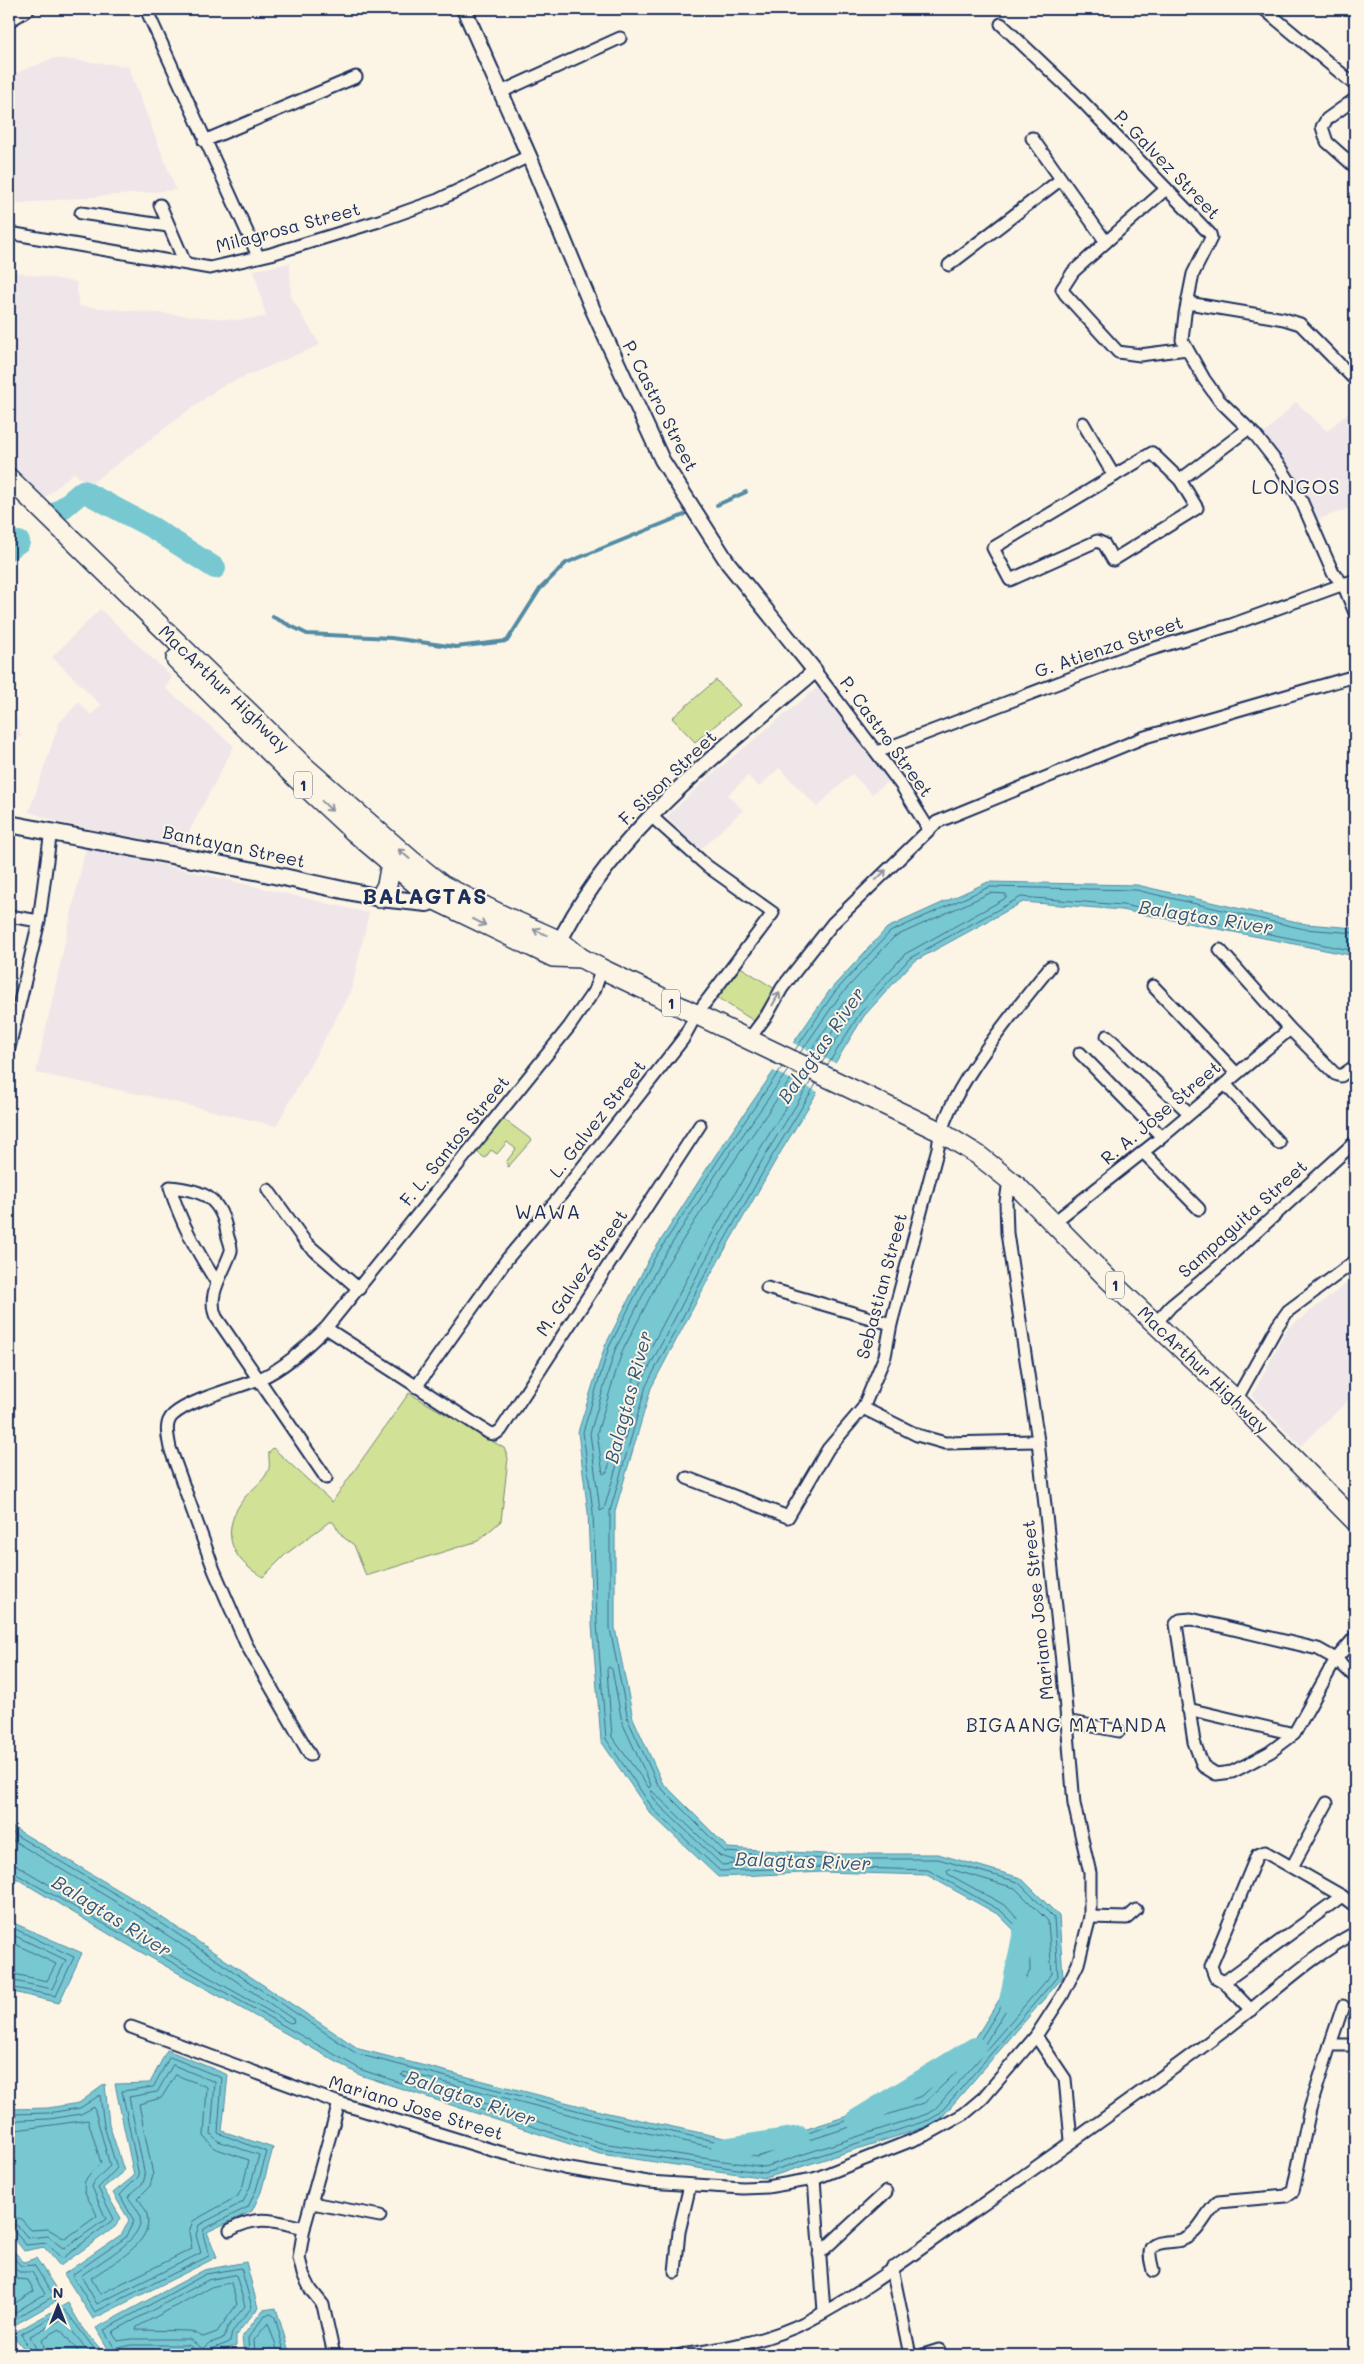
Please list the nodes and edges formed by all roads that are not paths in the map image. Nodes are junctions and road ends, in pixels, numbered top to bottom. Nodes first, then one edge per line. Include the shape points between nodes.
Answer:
1 (30, 9) edge
2 (146, 9) edge
3 (464, 9) edge
4 (1264, 9) edge
5 (9, 21) edge
6 (1001, 24) dead end
7 (620, 38) dead end
8 (356, 77) dead end
9 (1355, 85) edge
10 (501, 92) junction
11 (1355, 99) edge
12 (1032, 138) dead end
13 (204, 141) junction
14 (529, 156) junction
15 (1355, 167) edge
16 (1060, 180) junction
17 (1166, 189) junction
18 (160, 205) dead end
19 (81, 213) dead end
20 (168, 226) junction
21 (15, 234) dead end
22 (1106, 242) junction
23 (258, 256) junction
24 (185, 263) junction
25 (949, 265) dead end
26 (1188, 302) junction
27 (1187, 349) junction
28 (1355, 380) edge
29 (1082, 423) dead end
30 (1248, 429) junction
31 (1114, 476) junction
32 (9, 478) edge
33 (1180, 480) junction
34 (9, 496) edge
35 (48, 527) junction
36 (1355, 580) edge
37 (1342, 584) junction
38 (1355, 613) edge
39 (815, 671) junction
40 (1355, 676) edge
41 (877, 752) junction
42 (651, 816) junction
43 (9, 824) edge
44 (928, 828) junction
45 (51, 830) junction
46 (391, 863) junction
47 (438, 892) junction
48 (380, 898) junction
49 (9, 916) edge
50 (39, 921) junction
51 (556, 949) junction
52 (1220, 950) dead end
53 (1050, 967) dead end
54 (602, 969) junction
55 (1153, 986) dead end
56 (696, 1015) junction
57 (1290, 1029) junction
58 (1107, 1036) dead end
59 (755, 1042) junction
60 (9, 1048) edge
61 (1080, 1053) dead end
62 (1355, 1066) edge
63 (1236, 1073) junction
64 (1225, 1084) junction
65 (1189, 1113) junction
66 (700, 1125) dead end
67 (939, 1131) junction
68 (1162, 1137) junction
69 (1355, 1142) edge
70 (1278, 1143) dead end
71 (1143, 1152) junction
72 (1009, 1180) junction
73 (268, 1190) dead end
74 (1199, 1209) dead end
75 (1053, 1223) junction
76 (1355, 1261) edge
77 (217, 1283) junction
78 (359, 1288) junction
79 (767, 1288) dead end
80 (891, 1324) junction
81 (1155, 1324) junction
82 (326, 1328) junction
83 (259, 1379) junction
84 (416, 1387) junction
85 (1236, 1400) junction
86 (863, 1408) junction
87 (1038, 1441) junction
88 (326, 1478) dead end
89 (687, 1478) dead end
90 (1355, 1521) edge
91 (1355, 1637) edge
92 (1336, 1659) junction
93 (1355, 1677) edge
94 (1188, 1709) junction
95 (1066, 1721) junction
96 (1119, 1731) dead end
97 (1294, 1734) junction
98 (310, 1755) dead end
99 (1327, 1803) dead end
100 (1292, 1867) junction
101 (1342, 1896) junction
102 (1355, 1906) edge
103 (1136, 1910) dead end
104 (1090, 1917) junction
105 (1355, 1933) edge
106 (1224, 1982) junction
107 (1343, 2006) dead end
108 (1251, 2010) junction
109 (131, 2027) dead end
110 (1036, 2036) junction
111 (1330, 2045) junction
112 (1355, 2045) edge
113 (339, 2103) junction
114 (1071, 2140) junction
115 (814, 2179) junction
116 (690, 2185) junction
117 (886, 2192) dead end
118 (312, 2203) junction
119 (380, 2216) dead end
120 (304, 2228) junction
121 (230, 2230) dead end
122 (819, 2254) junction
123 (892, 2268) junction
124 (1153, 2271) dead end
125 (675, 2272) dead end
126 (824, 2311) junction
127 (939, 2350) dead end
128 (334, 2355) edge
129 (681, 2355) edge
130 (910, 2355) edge
131 (923, 2355) edge

1 - 5 street
2 - 13 street
3 - 10 street, P. Castro Street
4 - 9 street
6 - 17 street, P. Galvez Street via 1082,101
7 - 10 street
8 - 13 street
10 - 14 street, P. Castro Street
11 - 15 street via 1322,127 1328,142
12 - 16 street
13 - 23 street
14 - 23 street, Milagrosa Street via 438,200 318,240
14 - 39 street, P. Castro Street via 593,310 662,460 728,563
16 - 22 street
16 - 25 street
17 - 22 street
17 - 26 street, P. Galvez Street via 1206,228 1211,238 1193,274
18 - 20 street
19 - 20 street
20 - 24 street
21 - 24 street, Milagrosa Street
22 - 27 street via 1070,276 1062,289 1065,294 1118,352 1140,355
23 - 24 street, Milagrosa Street via 210,268
26 - 27 street, P. Galvez Street via 1182,334
26 - 28 street via 1300,324
27 - 30 street, P. Galvez Street via 1220,400
29 - 31 street
30 - 33 street
30 - 37 street, P. Galvez Street via 1301,500 1333,573
31 - 33 street via 1152,454
31 - 33 street via 993,548 1010,580 1097,541 1104,544 1113,560 1197,508
32 - 35 highway, MacArthur Highway / 1
34 - 35 highway, MacArthur Highway / 1
35 -> 46 highway, MacArthur Highway / 1 via 295,777
47 -> 35 highway, MacArthur Highway / 1 via 261,721
36 - 37 street, G. Atienza Street
37 - 38 street, P. Galvez Street
37 - 41 street, G. Atienza Street via 1129,656
39 - 41 street, P. Castro Street
39 - 42 street, F. Sison Street
40 - 44 street via 1144,737
41 - 44 street, P. Castro Street
42 - 51 street, F. Sison Street via 593,887 568,923
42 - 56 street, L. Galvez Street via 707,866 773,913
43 - 45 main road, Bantayan Street
59 -> 44 street via 782,988 833,923
45 - 48 main road, Bantayan Street
45 - 50 street
46 - 47 highway, MacArthur Highway / 1
46 - 48 highway via 387,885
47 - 48 main road, Bantayan Street via 427,903
47 - 51 highway, MacArthur Highway / 1 via 504,916
49 - 50 street
50 - 60 street
51 - 54 highway, MacArthur Highway / 1
52 - 57 street
53 - 67 street, Sebastian Street via 1002,1027 951,1103
54 - 56 highway, MacArthur Highway / 1
54 - 78 street, F. L. Santos Street via 594,990 569,1027
55 - 63 street
56 - 59 highway, MacArthur Highway / 1
56 - 84 street, L. Galvez Street via 683,1039 507,1259
57 - 62 street via 1335,1074 1341,1076
57 - 63 street, R. A. Jose Street
58 - 65 street
59 - 67 highway, MacArthur Highway / 1
61 - 68 street
63 - 64 street, R. A. Jose Street
64 - 65 street, R. A. Jose Street
64 - 70 street
65 - 68 street, R. A. Jose Street
66 - 84 street, M. Galvez Street via 501,1430 489,1433
67 - 72 highway, MacArthur Highway / 1 via 978,1155
67 - 80 street, Sebastian Street via 938,1148
68 - 71 street, R. A. Jose Street
69 - 81 street, Sampaguita Street via 1171,1306
71 - 74 street
71 - 75 street, R. A. Jose Street
72 - 75 highway, MacArthur Highway / 1
72 - 87 street, Mariano Jose Street via 1006,1233
73 - 78 street via 306,1243
75 - 81 highway, MacArthur Highway / 1
76 - 85 street via 1288,1312
77 - 77 street via 232,1249 218,1204 192,1190 170,1188 191,1240
77 - 83 street via 212,1302 216,1317
78 - 82 street, F. L. Santos Street
79 - 80 street
80 - 86 street, Sebastian Street via 885,1356
81 - 85 highway, MacArthur Highway / 1
82 - 83 street, F. L. Santos Street via 280,1368
82 - 84 street
83 - 88 street
83 - 98 street, F. L. Santos Street via 185,1407 173,1415 167,1433 214,1570 246,1644
85 - 90 highway, MacArthur Highway / 1
86 - 87 street via 917,1435 945,1443
86 - 89 street, Sebastian Street via 828,1449 788,1516
87 - 95 street, Mariano Jose Street
91 - 92 street
92 - 93 street
92 - 94 street via 1318,1649 1190,1619 1180,1620 1176,1624
92 - 97 street
94 - 97 street
94 - 97 street via 1200,1760 1203,1766 1216,1774 1244,1766
95 - 96 street
95 - 104 street, Mariano Jose Street via 1074,1804 1090,1873
99 - 100 street
100 - 101 street
100 - 106 street via 1265,1852 1257,1855 1211,1966 1214,1977
101 - 102 street
101 - 106 street
103 - 104 street via 1126,1918
104 - 110 street, Mariano Jose Street via 1078,1964
105 - 108 street via 1308,1964
106 - 108 street
107 - 111 street
108 - 114 street
109 - 113 street, Mariano Jose Street
110 - 114 street via 1065,2079
110 - 115 street, Mariano Jose Street via 983,2098 946,2125
111 - 112 street
111 - 124 street via 1310,2109 1293,2191 1286,2196 1218,2202 1191,2235 1152,2247
113 - 116 street, Mariano Jose Street via 523,2159 648,2182
113 - 118 street
114 - 123 street via 1039,2166
115 - 116 street, Mariano Jose Street via 767,2187
115 - 122 street
116 - 125 street via 679,2232
117 - 122 street
118 - 119 street
118 - 120 street
120 - 121 street via 265,2219 245,2222
120 - 128 street via 301,2266 311,2290 323,2305
122 - 126 street
123 - 126 street
123 - 130 street
126 - 129 street via 774,2335
127 - 131 street

